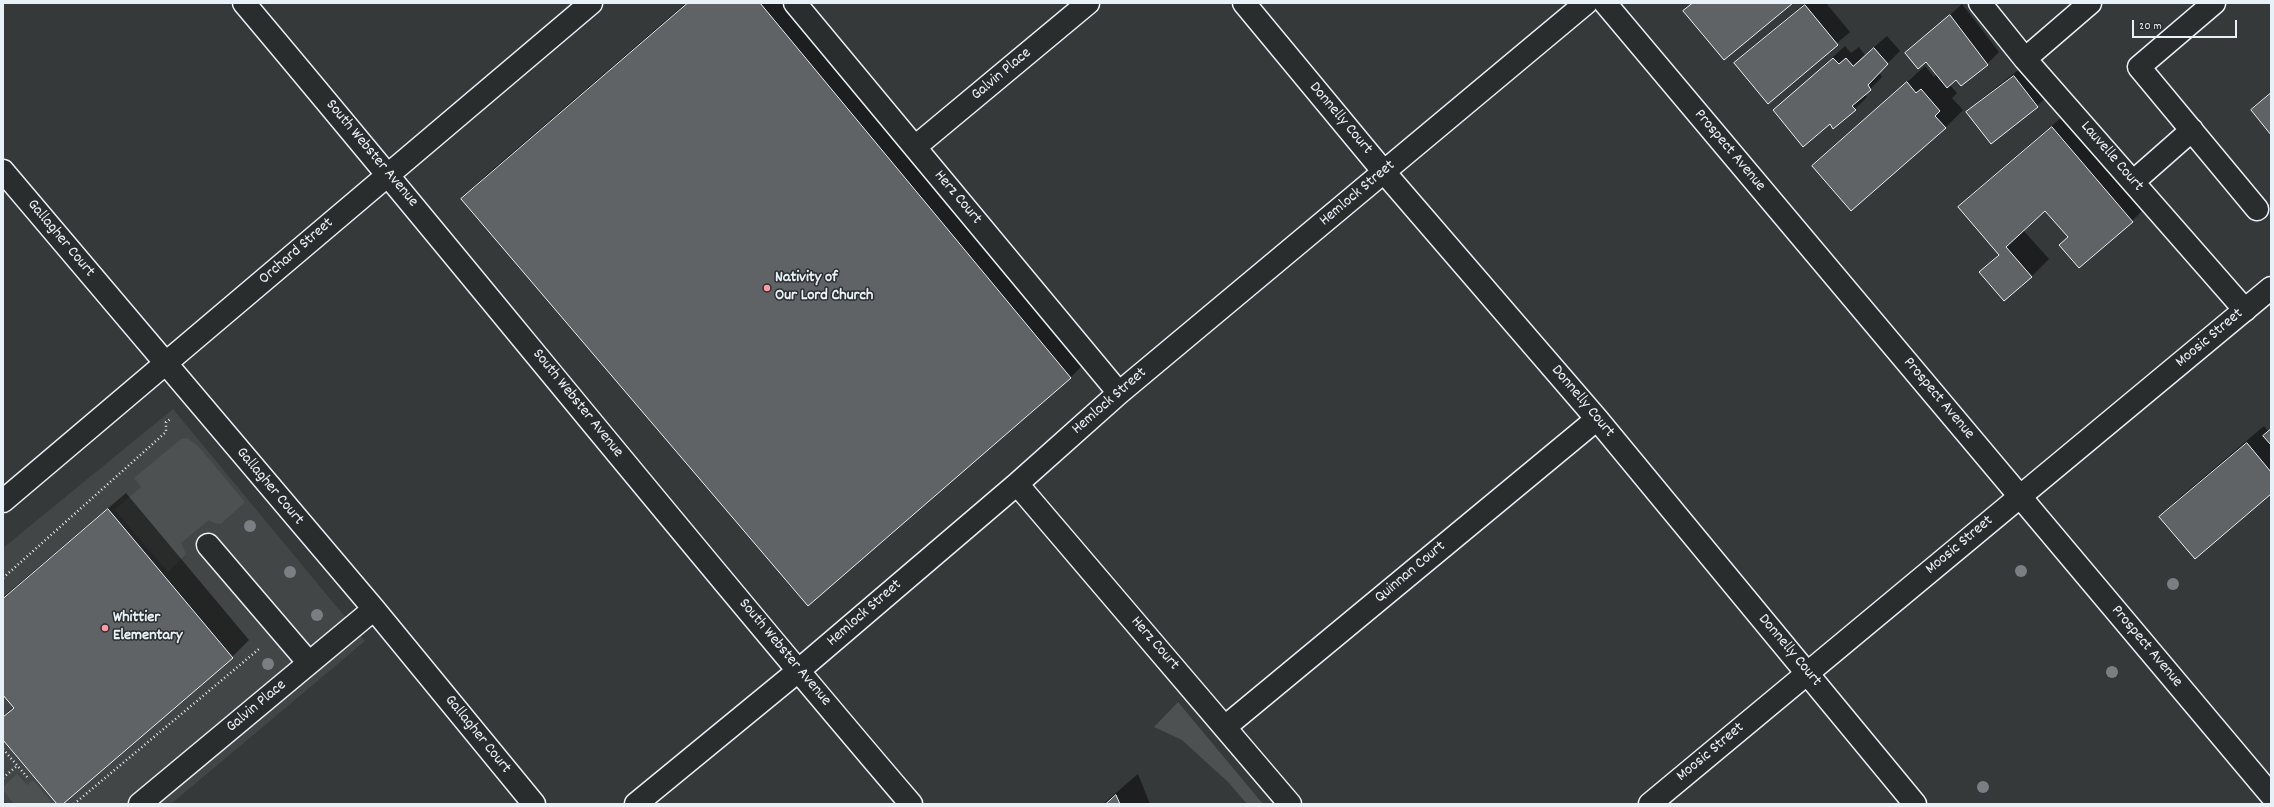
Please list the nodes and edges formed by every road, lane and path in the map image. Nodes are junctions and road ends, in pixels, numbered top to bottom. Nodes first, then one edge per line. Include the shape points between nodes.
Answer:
1 (244, 3) edge
2 (592, 3) edge
3 (795, 3) edge
4 (1088, 3) edge
5 (1244, 3) edge
6 (1586, 3) edge
7 (1605, 3) edge
8 (1980, 3) edge
9 (2090, 3) edge
10 (2214, 3) edge
11 (2025, 59) junction
12 (2192, 130) junction
13 (915, 147) junction
14 (3, 171) edge
15 (1384, 172) junction
16 (387, 174) junction
17 (2133, 182) junction
18 (2258, 209) dead end
19 (2271, 288) edge
20 (2244, 310) junction
21 (166, 365) junction
22 (1119, 394) junction
23 (198, 402) junction
24 (1597, 419) junction
25 (1017, 484) junction
26 (2020, 497) junction
27 (3, 501) edge
28 (208, 545) dead end
29 (3, 578) edge
30 (374, 609) junction
31 (282, 631) junction
32 (309, 663) junction
33 (798, 672) junction
34 (1807, 673) junction
35 (1225, 727) junction
36 (3, 749) edge
37 (18, 765) junction
38 (3, 778) edge
39 (28, 778) dead end
40 (2271, 795) edge
41 (74, 804) edge
42 (140, 804) edge
43 (534, 804) edge
44 (636, 804) edge
45 (911, 804) edge
46 (1290, 804) edge
47 (1650, 804) edge
48 (1915, 804) edge

1 - 16 street, South Webster Avenue
2 - 16 street, Orchard Street
3 - 13 street, Herz Court
4 - 13 street, Galvin Place
5 - 15 street, Donnelly Court
6 - 15 street, Hemlock Street
7 - 26 street, Prospect Avenue
8 - 11 street, Lauvelle Court
9 - 11 street
10 - 12 street via 2139,67
11 - 17 street, Lauvelle Court
12 - 17 street
12 - 18 street
13 - 22 street, Herz Court
14 - 21 street, Gallagher Court
15 - 22 street, Hemlock Street
15 - 24 street, Donnelly Court
16 - 21 street, Orchard Street
16 - 33 street, South Webster Avenue
17 - 20 street, Lauvelle Court
19 - 20 street, Moosic Street
20 - 26 street, Moosic Street
21 - 23 street, Gallagher Court
21 - 27 street, Orchard Street
22 - 25 street, Hemlock Street
23 - 29 path via 166,422 166,432
23 - 30 street, Gallagher Court
24 - 34 street, Donnelly Court
24 - 35 street, Quinnan Court
25 - 33 street, Hemlock Street
25 - 35 street, Herz Court
26 - 34 street, Moosic Street
26 - 40 street, Prospect Avenue
28 - 31 street
30 - 32 street, Galvin Place
30 - 43 street, Gallagher Court
31 - 32 street
31 - 41 path
32 - 42 street, Galvin Place
33 - 44 street, Hemlock Street
33 - 45 street, South Webster Avenue
34 - 47 street, Moosic Street
34 - 48 street, Donnelly Court
35 - 46 street, Herz Court
36 - 37 path
37 - 38 path
37 - 39 path

